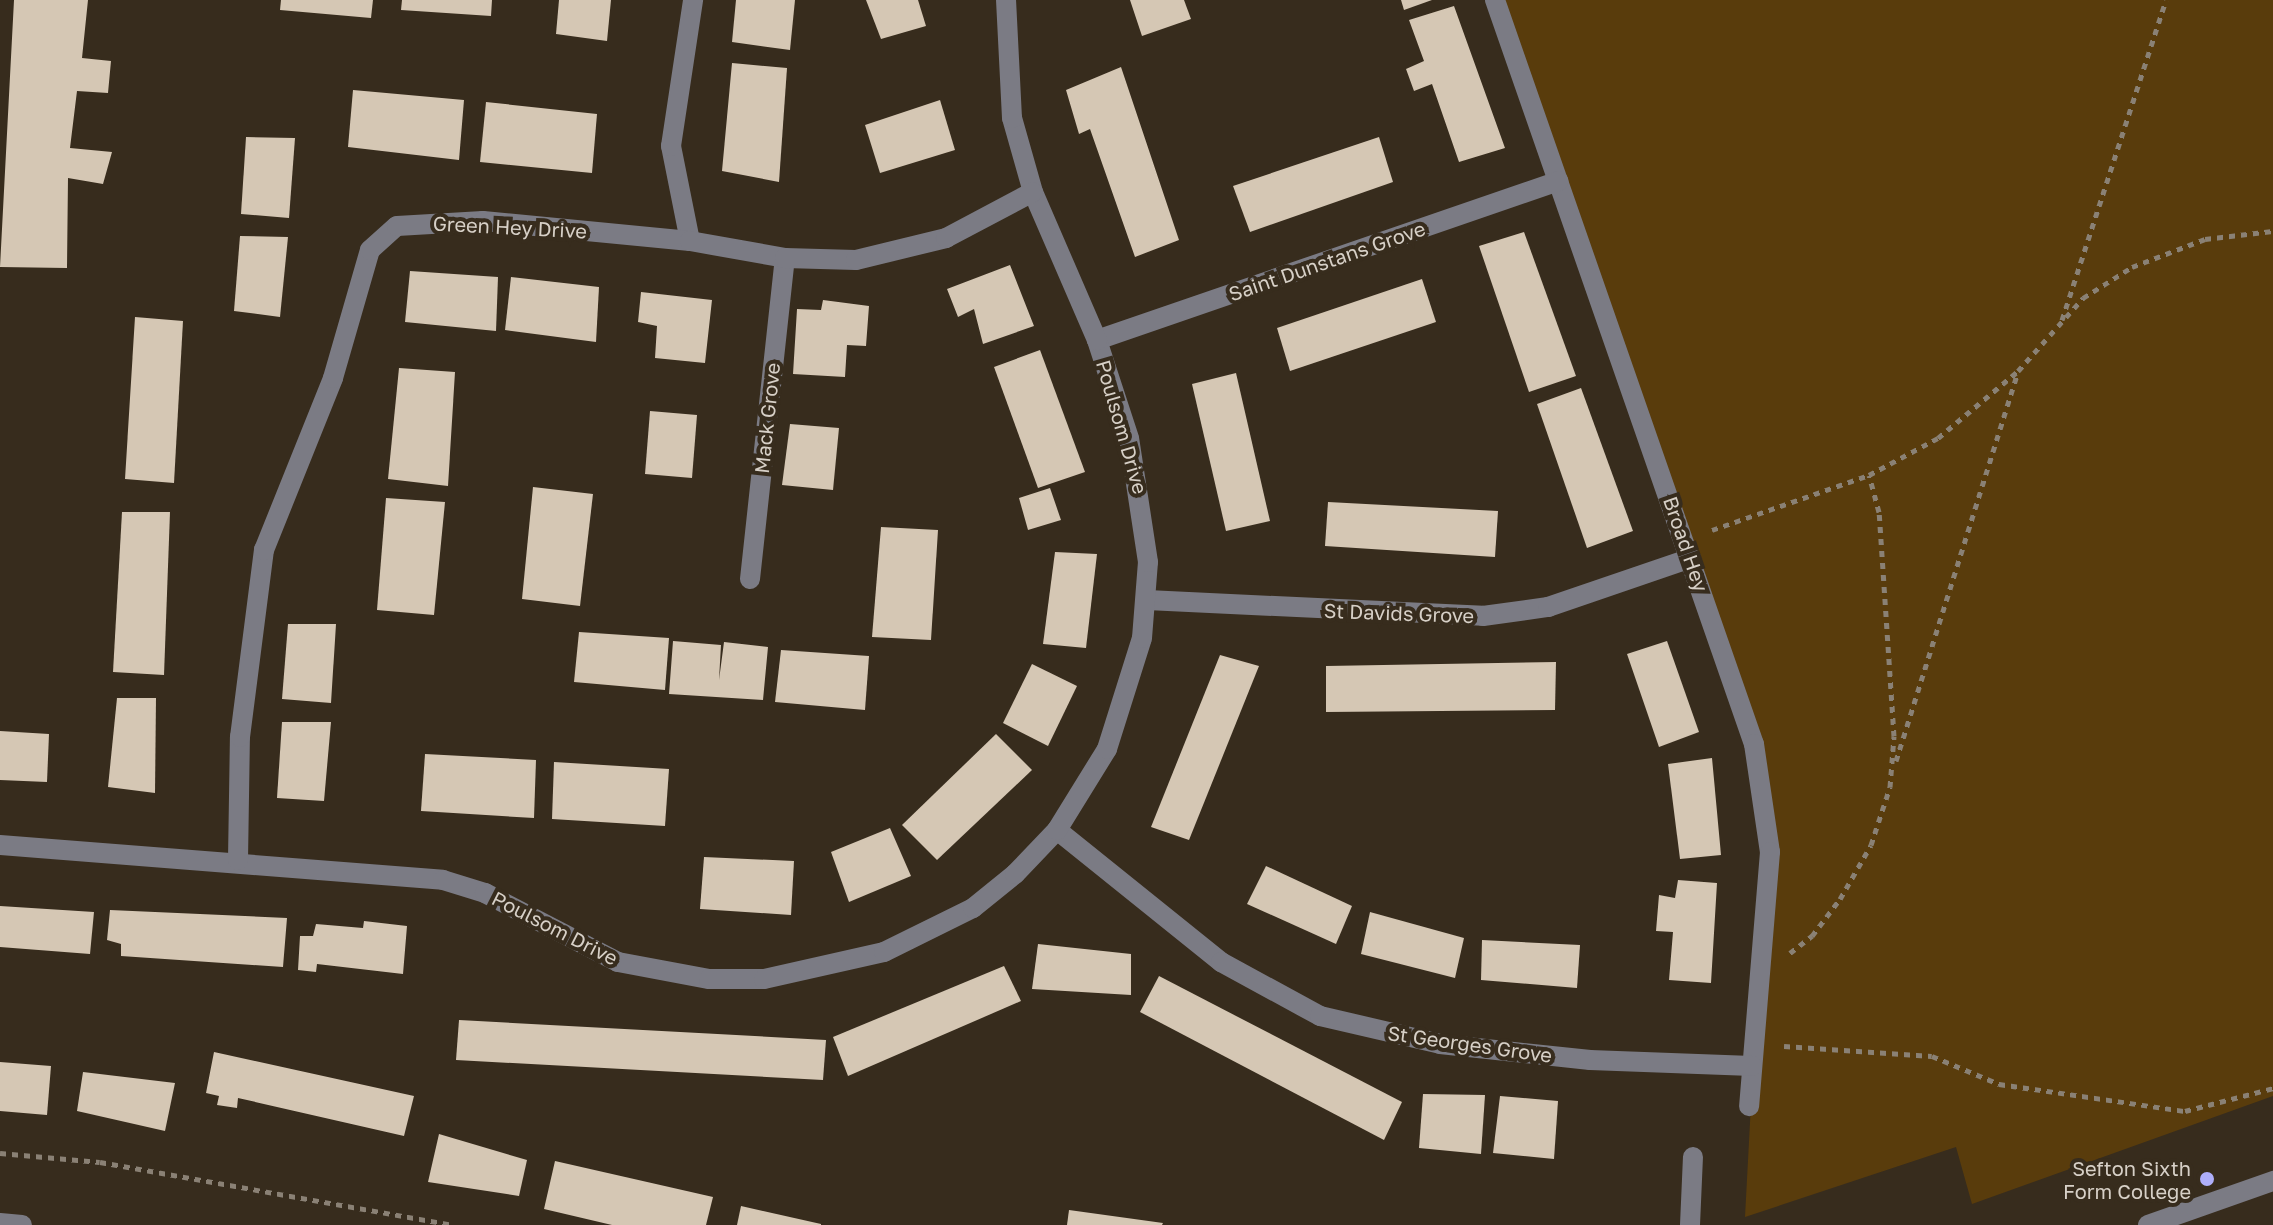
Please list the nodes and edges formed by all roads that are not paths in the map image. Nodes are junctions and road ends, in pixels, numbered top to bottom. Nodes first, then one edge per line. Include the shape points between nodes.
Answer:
1 (693, 0) edge
2 (1006, 0) edge
3 (1495, 0) edge
4 (1558, 181) junction
5 (1033, 192) junction
6 (690, 241) junction
7 (785, 258) junction
8 (1097, 340) junction
9 (1691, 558) junction
10 (750, 579) dead end
11 (1147, 600) junction
12 (1057, 830) junction
13 (0, 845) edge
14 (238, 860) junction
15 (1752, 1066) junction
16 (1749, 1106) dead end
17 (1693, 1157) dead end
18 (2273, 1181) edge
19 (0, 1223) edge
20 (22, 1225) edge
21 (1690, 1225) edge
22 (2148, 1225) edge

1 - 6 street via 671,146
2 - 5 street, Poulsom Drive via 1012,118
3 - 4 street, Broad Hey
4 - 8 street, Saint Dunstans Grove
4 - 9 street, Broad Hey
5 - 7 street, Green Hey Drive via 946,238 856,260
5 - 8 street, Poulsom Drive
6 - 7 street, Green Hey Drive
6 - 14 street, Green Hey Drive via 433,220 397,226 370,250 333,378 264,550 240,737
7 - 10 street, Mack Grove
8 - 11 street, Poulsom Drive via 1139,475
9 - 11 street, St Davids Grove via 1548,607 1483,616
9 - 15 street, Broad Hey via 1742,703 1767,802 1763,963
11 - 12 street, Poulsom Drive via 1123,708
12 - 14 street, Poulsom Drive via 1005,883 932,932 831,968 764,979 665,974 618,962 485,893 443,880
12 - 15 street, St Georges Grove via 1221,962 1320,1016 1440,1044 1590,1060
13 - 14 street, Poulsom Drive
15 - 16 street, Broad Hey
17 - 21 street
18 - 22 street
19 - 20 street

